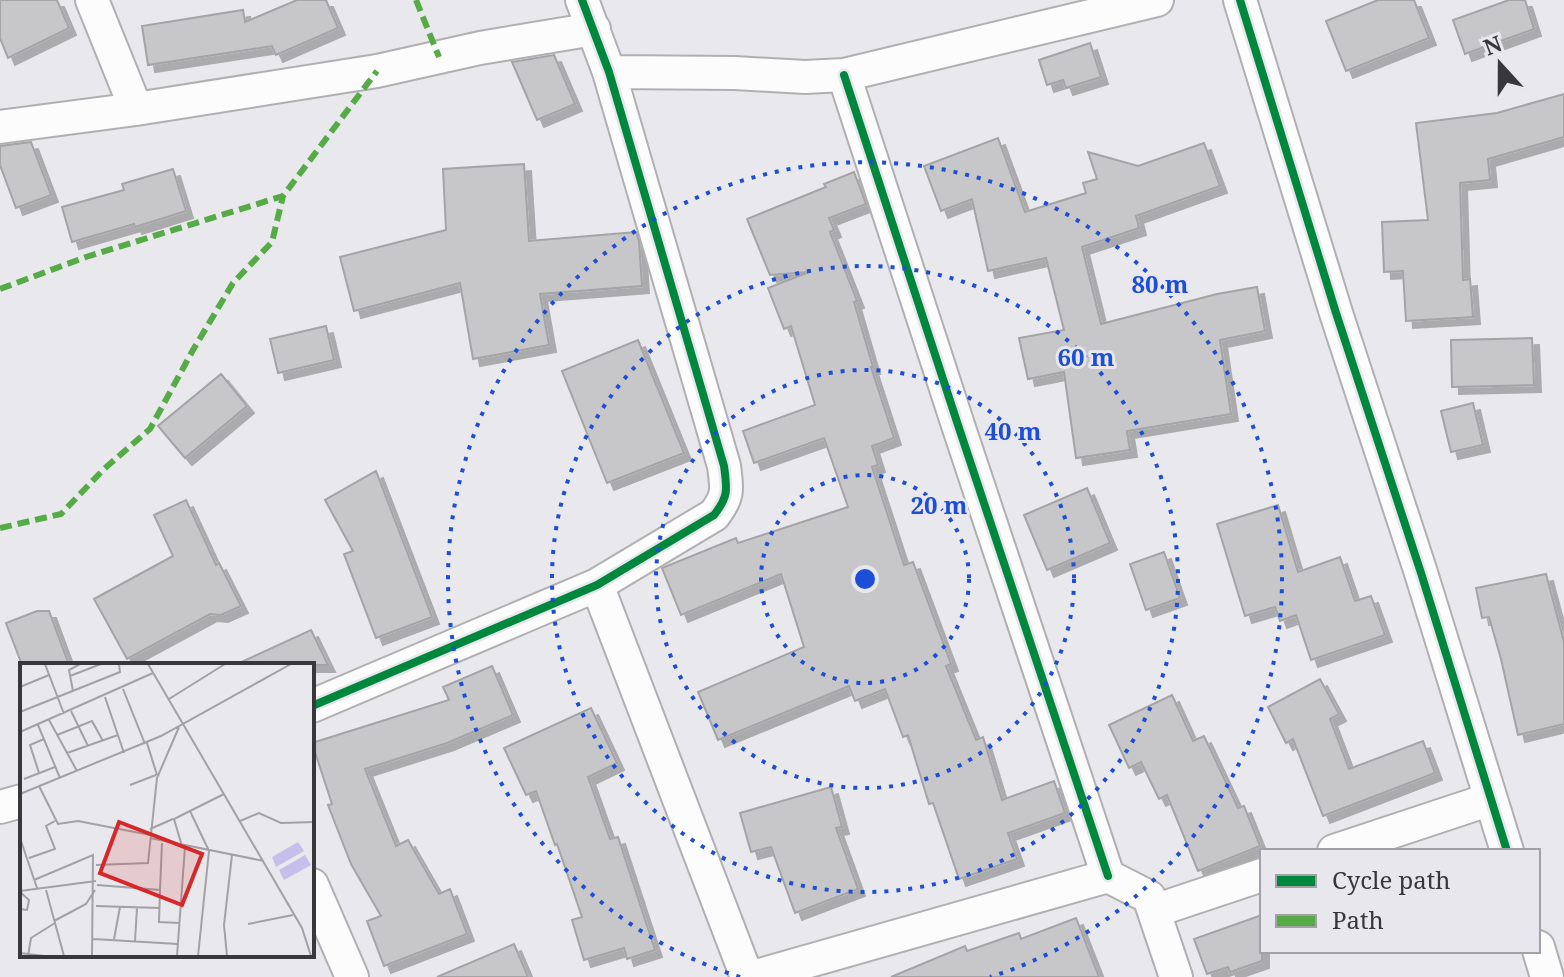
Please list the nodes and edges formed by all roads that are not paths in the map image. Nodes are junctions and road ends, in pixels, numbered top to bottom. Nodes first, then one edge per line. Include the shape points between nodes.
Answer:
1 (92, 0) edge
2 (1157, 0) edge
3 (1240, 0) edge
4 (588, 14) edge
5 (609, 72) junction
6 (844, 75) junction
7 (136, 109) junction
8 (0, 127) edge
9 (597, 585) junction
10 (314, 705) edge
11 (1491, 799) junction
12 (20, 802) edge
13 (0, 807) edge
14 (1340, 849) edge
15 (1506, 849) edge
16 (1108, 876) junction
17 (1260, 876) edge
18 (314, 890) edge
19 (1154, 911) junction
20 (1540, 953) edge
21 (352, 977) edge
22 (750, 977) edge
23 (1176, 977) edge
24 (1547, 977) edge

1 - 7 street
2 - 6 street
3 - 11 street
4 - 5 street
4 - 7 street via 480,48 377,71
5 - 6 street
5 - 9 street via 728,492 714,515
6 - 16 street
7 - 8 street
9 - 10 street
9 - 22 street
11 - 14 street
11 - 15 street
12 - 13 street
16 - 19 street via 1149,897
16 - 22 street
17 - 19 street
18 - 21 street
19 - 23 street
20 - 24 street

